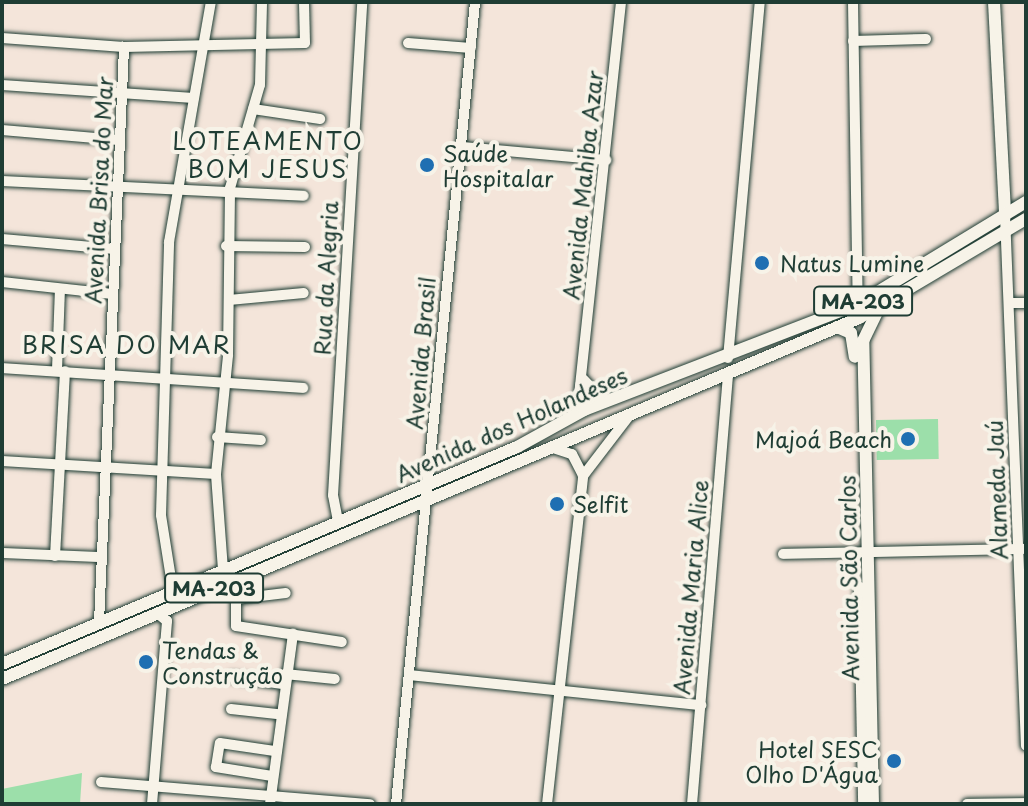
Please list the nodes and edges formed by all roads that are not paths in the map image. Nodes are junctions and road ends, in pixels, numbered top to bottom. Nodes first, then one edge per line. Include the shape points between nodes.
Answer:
1 (211, 2) edge
2 (304, 2) edge
3 (362, 2) edge
4 (475, 2) edge
5 (621, 2) edge
6 (760, 2) edge
7 (853, 2) edge
8 (994, 2) edge
9 (262, 3) edge
10 (2, 38) edge
11 (926, 39) dead end
12 (853, 41) junction
13 (408, 43) dead end
14 (202, 45) junction
15 (262, 46) junction
16 (124, 47) junction
17 (471, 48) junction
18 (2, 85) edge
19 (123, 94) junction
20 (194, 98) junction
21 (253, 109) junction
22 (320, 119) dead end
23 (2, 130) edge
24 (119, 140) junction
25 (462, 147) junction
26 (606, 160) junction
27 (2, 181) edge
28 (117, 181) junction
29 (174, 184) junction
30 (230, 188) junction
31 (304, 196) dead end
32 (1026, 202) edge
33 (1005, 215) junction
34 (1026, 219) edge
35 (989, 225) junction
36 (1007, 232) junction
37 (2, 239) edge
38 (226, 246) junction
39 (305, 247) dead end
40 (115, 249) junction
41 (2, 282) edge
42 (60, 290) junction
43 (304, 293) dead end
44 (112, 294) junction
45 (229, 300) junction
46 (1009, 303) junction
47 (1026, 303) edge
48 (858, 304) junction
49 (880, 308) junction
50 (837, 327) junction
51 (728, 360) junction
52 (2, 368) edge
53 (61, 370) junction
54 (110, 373) junction
55 (583, 373) junction
56 (170, 374) junction
57 (728, 374) junction
58 (679, 376) junction
59 (225, 379) junction
60 (303, 388) dead end
61 (605, 402) junction
62 (577, 414) junction
63 (629, 416) junction
64 (611, 424) junction
65 (1026, 424) edge
66 (1014, 425) junction
67 (217, 437) junction
68 (261, 440) dead end
69 (553, 448) junction
70 (2, 461) edge
71 (59, 464) junction
72 (104, 466) junction
73 (165, 471) junction
74 (216, 474) junction
75 (583, 476) junction
76 (428, 483) junction
77 (409, 491) junction
78 (426, 498) junction
79 (338, 521) junction
80 (1022, 549) edge
81 (863, 552) junction
82 (2, 553) edge
83 (783, 554) dead end
84 (55, 556) junction
85 (99, 557) junction
86 (227, 576) junction
87 (173, 591) junction
88 (286, 593) dead end
89 (236, 599) junction
90 (157, 613) junction
91 (99, 623) junction
92 (293, 634) junction
93 (342, 642) dead end
94 (2, 664) edge
95 (409, 675) junction
96 (1025, 675) edge
97 (232, 677) dead end
98 (2, 679) edge
99 (284, 679) junction
100 (335, 679) dead end
101 (559, 690) junction
102 (701, 705) junction
103 (231, 709) dead end
104 (277, 714) junction
105 (1026, 746) edge
106 (274, 751) junction
107 (272, 776) junction
108 (101, 782) dead end
109 (153, 787) junction
110 (270, 800) edge
111 (1026, 803) edge
112 (152, 804) edge
113 (370, 804) edge
114 (396, 804) edge
115 (547, 804) edge
116 (692, 804) edge
117 (864, 804) edge
118 (873, 804) edge
119 (967, 804) edge

1 - 14 street
2 - 15 street via 305,43
3 - 79 street, Rua da Alegria via 334,508
4 - 17 street, Avenida Brasil
5 - 26 street, Avenida Mahiba Azar
6 - 51 street
7 - 12 street
8 - 33 main road
9 - 15 street
10 - 16 street
11 - 12 street
12 - 48 street
13 - 17 street
14 - 15 street
14 - 16 street
14 - 20 street
15 - 21 street
16 - 19 street, Avenida Brisa do Mar
17 - 25 street, Avenida Brasil
18 - 19 street
19 - 20 street
19 - 24 street, Avenida Brisa do Mar
20 - 29 street
21 - 22 street
21 - 30 street
23 - 24 street
24 - 28 street, Avenida Brisa do Mar
25 - 26 street
25 - 76 street, Avenida Brasil via 447,246
26 - 55 street, Avenida Mahiba Azar
27 - 28 street
28 - 29 street
28 - 40 street, Avenida Brisa do Mar
29 - 30 street
29 - 56 street
30 - 31 street
30 - 38 street
32 - 33 main road, Avenida dos Holandeses / MA-203
33 - 35 main road, Avenida dos Holandeses / MA-203
33 - 36 street, Alameda Jaú
34 - 36 main road, Avenida dos Holandeses / MA-203
35 - 36 main road
35 - 48 main road, Avenida dos Holandeses / MA-203
36 - 46 street, Alameda Jaú
36 - 49 main road, Avenida dos Holandeses / MA-203
37 - 40 street
38 - 39 street
38 - 45 street
40 - 44 street, Avenida Brisa do Mar
41 - 42 street
42 - 44 street
42 - 53 street
43 - 45 street
44 - 54 street, Avenida Brisa do Mar
45 - 59 street
46 - 47 street
46 - 66 street, Alameda Jaú
48 - 51 main road, Avenida dos Holandeses / MA-203
49 - 50 main road, Avenida dos Holandeses / MA-203
49 - 81 main road, Avenida São Carlos via 863,341
50 - 57 main road, Avenida dos Holandeses / MA-203
50 - 81 main road, Avenida São Carlos via 854,342
51 - 58 main road, Avenida dos Holandeses / MA-203
52 - 53 street
53 - 54 street
53 - 71 street
54 - 56 street
54 - 72 street, Avenida Brisa do Mar
55 - 61 street via 589,392
55 - 62 street, Avenida Mahiba Azar
56 - 59 street
56 - 73 street
57 - 63 main road, Avenida dos Holandeses / MA-203
57 - 102 street, Avenida Maria Alice
58 - 61 main road, Avenida dos Holandeses / MA-203
58 - 64 main road via 606,409
59 - 60 street
59 - 67 street
61 - 62 main road, Avenida dos Holandeses / MA-203
62 - 76 main road, Avenida dos Holandeses / MA-203
63 - 64 main road, Avenida dos Holandeses / MA-203
63 - 75 street
64 - 69 main road, Avenida dos Holandeses / MA-203
65 - 66 street
66 - 80 street, Alameda Jaú
67 - 68 street
67 - 74 street
69 - 75 street via 574,456
69 - 78 main road, Avenida dos Holandeses / MA-203
70 - 71 street
71 - 72 street
71 - 84 street
72 - 73 street
72 - 85 street, Avenida Brisa do Mar
73 - 74 street
73 - 87 street via 162,535
74 - 86 street
75 - 101 street
76 - 77 main road, Avenida dos Holandeses / MA-203
76 - 78 street, Avenida Brasil
77 - 78 main road
77 - 79 main road, Avenida dos Holandeses / MA-203
78 - 86 main road, Avenida dos Holandeses / MA-203
78 - 95 street, Avenida Brasil
79 - 86 main road, Avenida dos Holandeses / MA-203
80 - 81 street
80 - 96 street, Alameda Jaú
81 - 83 street
81 - 117 main road, Avenida São Carlos
81 - 118 main road, Avenida São Carlos
82 - 84 street
84 - 85 street
85 - 91 street, Avenida Brisa do Mar
86 - 87 main road, Avenida dos Holandeses / MA-203
86 - 89 street
86 - 90 main road, Avenida dos Holandeses / MA-203
87 - 91 main road, Avenida dos Holandeses / MA-203
88 - 89 street
89 - 92 street via 236,626
90 - 98 main road, Avenida dos Holandeses / MA-203
90 - 109 street via 167,621
91 - 94 main road, Avenida dos Holandeses / MA-203
92 - 93 street
92 - 99 street
95 - 101 street
95 - 114 street, Avenida Brasil
96 - 105 street, Alameda Jaú
97 - 99 street
99 - 100 street
99 - 104 street
101 - 102 street
101 - 115 street
102 - 116 street, Avenida Maria Alice
103 - 104 street
104 - 106 street
106 - 107 street
106 - 107 street via 222,743 219,770
107 - 110 street
108 - 109 street
109 - 110 street
109 - 112 street
110 - 113 street
111 - 119 street

